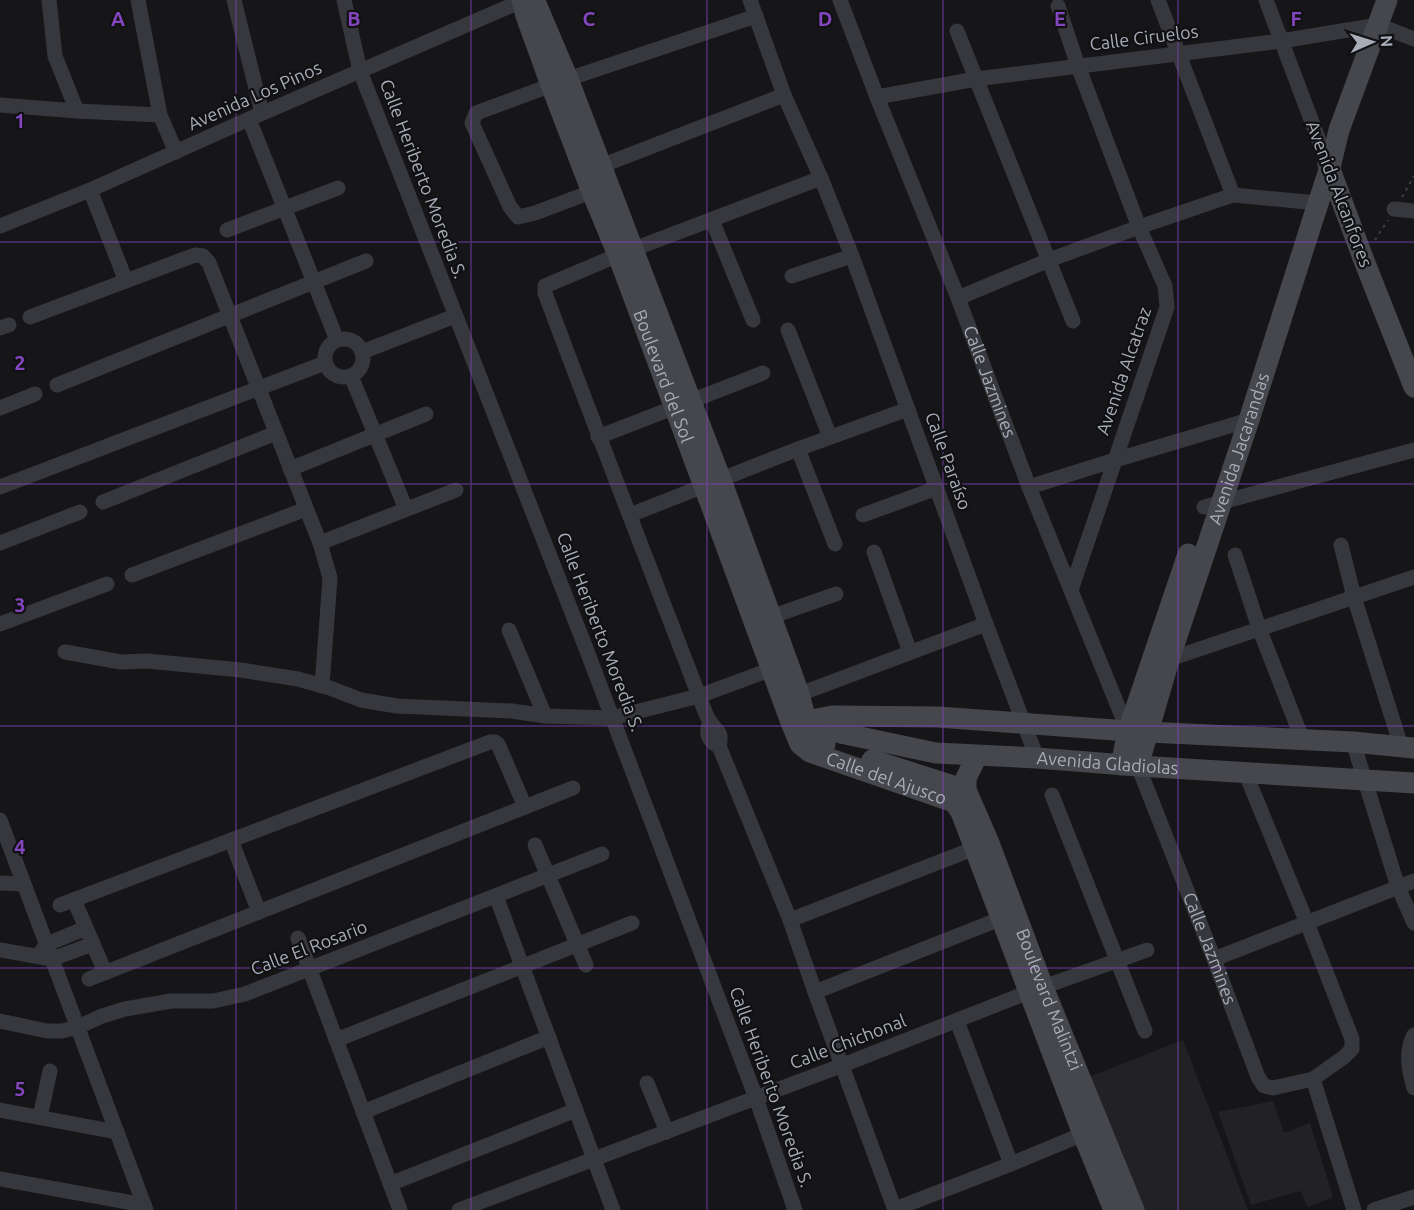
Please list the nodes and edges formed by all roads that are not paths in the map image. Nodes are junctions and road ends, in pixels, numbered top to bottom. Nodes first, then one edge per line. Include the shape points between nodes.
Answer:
1 (49, 0) edge
2 (138, 0) edge
3 (234, 0) edge
4 (344, 0) edge
5 (523, 0) edge
6 (534, 0) edge
7 (750, 0) edge
8 (840, 0) edge
9 (1158, 0) edge
10 (1266, 0) edge
11 (1387, 0) edge
12 (1058, 6) dead end
13 (756, 16) junction
14 (1378, 25) junction
15 (957, 31) dead end
16 (1414, 39) edge
17 (1281, 41) junction
18 (1178, 54) junction
19 (1078, 66) junction
20 (360, 71) junction
21 (976, 79) junction
22 (560, 82) junction
23 (784, 95) junction
24 (877, 97) junction
25 (0, 105) edge
26 (77, 111) junction
27 (160, 115) junction
28 (256, 116) junction
29 (176, 152) junction
30 (1327, 161) junction
31 (821, 178) junction
32 (600, 181) junction
33 (338, 188) dead end
34 (90, 190) junction
35 (1233, 195) junction
36 (1312, 203) junction
37 (285, 208) junction
38 (1394, 210) dead end
39 (1414, 212) edge
40 (712, 220) junction
41 (0, 224) edge
42 (1139, 226) junction
43 (226, 230) dead end
44 (626, 253) junction
45 (852, 256) junction
46 (1049, 260) junction
47 (366, 261) dead end
48 (792, 276) dead end
49 (126, 281) junction
50 (314, 282) junction
51 (958, 298) junction
52 (230, 316) junction
53 (455, 316) junction
54 (30, 317) dead end
55 (753, 320) dead end
56 (1074, 321) dead end
57 (788, 330) dead end
58 (337, 340) junction
59 (362, 352) junction
60 (326, 363) junction
61 (763, 373) dead end
62 (351, 376) junction
63 (57, 385) dead end
64 (1414, 387) edge
65 (258, 389) junction
66 (35, 394) dead end
67 (682, 404) junction
68 (0, 408) edge
69 (908, 409) junction
70 (426, 414) dead end
71 (1242, 422) junction
72 (276, 434) junction
73 (375, 435) junction
74 (598, 436) junction
75 (830, 437) junction
76 (798, 449) junction
77 (1414, 450) edge
78 (1115, 459) junction
79 (290, 469) junction
80 (712, 483) junction
81 (0, 487) edge
82 (1029, 487) junction
83 (937, 488) junction
84 (456, 490) dead end
85 (103, 502) dead end
86 (1212, 505) junction
87 (306, 509) junction
88 (406, 509) junction
89 (80, 512) dead end
90 (630, 515) junction
91 (863, 515) dead end
92 (0, 543) edge
93 (320, 543) junction
94 (835, 544) dead end
95 (1341, 545) dead end
96 (874, 552) dead end
97 (1235, 555) dead end
98 (132, 575) dead end
99 (1414, 577) edge
100 (107, 584) dead end
101 (1071, 590) junction
102 (836, 594) dead end
103 (1354, 597) junction
104 (762, 620) junction
105 (0, 624) edge
106 (986, 624) junction
107 (1259, 628) junction
108 (509, 630) dead end
109 (910, 651) junction
110 (65, 652) dead end
111 (1159, 663) junction
112 (780, 666) junction
113 (322, 686) junction
114 (699, 696) junction
115 (791, 697) junction
116 (545, 716) junction
117 (917, 716) junction
118 (612, 718) junction
119 (799, 723) junction
120 (1024, 723) junction
121 (1138, 731) junction
122 (1303, 741) junction
123 (1353, 742) junction
124 (1407, 747) edge
125 (915, 748) junction
126 (805, 749) joint
127 (977, 756) junction
128 (1037, 758) junction
129 (1130, 765) junction
130 (1245, 772) junction
131 (1364, 780) junction
132 (1414, 783) edge
133 (573, 788) dead end
134 (966, 790) junction
135 (1052, 795) dead end
136 (525, 807) junction
137 (0, 820) edge
138 (231, 840) junction
139 (5, 845) edge
140 (535, 845) dead end
141 (982, 845) junction
142 (602, 854) dead end
143 (548, 875) junction
144 (1414, 881) edge
145 (0, 883) edge
146 (24, 884) junction
147 (1398, 887) junction
148 (496, 896) junction
149 (259, 912) junction
150 (1008, 916) junction
151 (790, 920) junction
152 (632, 923) dead end
153 (1307, 923) junction
154 (1414, 923) edge
155 (86, 928) junction
156 (298, 938) dead end
157 (93, 944) junction
158 (578, 945) junction
159 (0, 950) edge
160 (1147, 950) dead end
161 (46, 953) junction
162 (1214, 959) junction
163 (1117, 961) junction
164 (586, 965) dead end
165 (523, 967) junction
166 (310, 969) junction
167 (105, 972) junction
168 (89, 979) dead end
169 (1036, 990) junction
170 (815, 992) junction
171 (0, 1021) edge
172 (957, 1021) junction
173 (78, 1027) junction
174 (1145, 1031) dead end
175 (1414, 1035) edge
176 (549, 1037) junction
177 (336, 1040) junction
178 (843, 1065) junction
179 (50, 1071) dead end
180 (1313, 1079) junction
181 (647, 1083) dead end
182 (1414, 1088) edge
183 (756, 1098) junction
184 (0, 1110) edge
185 (576, 1110) junction
186 (363, 1112) junction
187 (40, 1117) junction
188 (1092, 1130) junction
189 (117, 1131) junction
190 (667, 1132) junction
191 (594, 1159) junction
192 (1011, 1164) junction
193 (0, 1179) edge
194 (390, 1184) junction
195 (1414, 1197) edge
196 (145, 1207) edge
197 (1120, 1208) edge
198 (400, 1210) edge
199 (459, 1210) edge
200 (614, 1210) edge
201 (795, 1210) edge
202 (895, 1210) edge
203 (1354, 1210) edge
204 (1374, 1210) edge

1 - 26 street via 55,56
2 - 27 street
3 - 28 street
4 - 20 street, Calle Heriberto Moredia S.
5 - 20 street, Avenida Los Pinos
5 - 22 street, Boulevard del Sol via 526,16
6 - 22 street, Boulevard del Sol
7 - 13 street, Calle Paraíso
8 - 24 street, Calle Jazmines
9 - 18 street
10 - 17 street, Avenida Alcanfores
11 - 14 street, Avenida Jacarandas
12 - 19 street, Avenida Alcatraz
13 - 22 street
13 - 23 street, Calle Paraíso
14 - 16 street
14 - 17 street, Calle Ciruelos
14 - 30 street, Avenida Jacarandas
15 - 21 street
17 - 18 street, Calle Ciruelos
17 - 30 street, Avenida Alcanfores
18 - 19 street, Calle Ciruelos
18 - 35 street
19 - 21 street, Calle Ciruelos
19 - 42 street, Avenida Alcatraz
20 - 28 street, Avenida Los Pinos
20 - 53 street, Calle Heriberto Moredia S.
21 - 24 street, Calle Ciruelos
21 - 46 street
22 - 32 street, Boulevard del Sol
22 - 32 street via 476,113 472,123 518,217 535,213
23 - 31 street, Calle Paraíso
23 - 32 street
24 - 51 street, Calle Jazmines
25 - 26 street
26 - 27 street
27 - 29 street
28 - 29 street, Avenida Los Pinos
28 - 37 street
29 - 34 street, Avenida Los Pinos
30 - 36 street, Avenida Jacarandas
30 - 64 street, Avenida Alcanfores
31 - 40 street
31 - 45 street, Calle Paraíso
32 - 44 street, Boulevard del Sol
33 - 37 street
34 - 41 street, Avenida Los Pinos
34 - 49 street
35 - 36 street
35 - 42 street
36 - 71 street, Avenida Jacarandas
37 - 43 street
37 - 50 street
38 - 39 street
40 - 44 street
40 - 55 street
42 - 46 street
42 - 78 street, Avenida Alcatraz via 1165,286 1167,307
44 - 67 street, Boulevard del Sol
44 - 74 street via 546,286 545,293
45 - 48 street
45 - 69 street, Calle Paraíso
46 - 51 street
46 - 56 street
47 - 50 street
49 - 52 street via 195,255 203,256
49 - 54 street
50 - 52 street
50 - 58 street
51 - 82 street, Calle Jazmines
52 - 63 street
52 - 65 street
53 - 59 street
53 - 118 street, Calle Heriberto Moredia S.
57 - 75 street
58 - 59 street via 348,339
58 - 60 street via 327,350
59 - 62 street via 359,371
60 - 62 street via 340,377
60 - 65 street
61 - 67 street
62 - 73 street
65 - 72 street
65 - 81 street
66 - 68 street
67 - 74 street
67 - 80 street, Boulevard del Sol
69 - 75 street
69 - 83 street, Calle Paraíso
70 - 73 street
71 - 78 street
71 - 86 street, Avenida Jacarandas
72 - 79 street
72 - 85 street
73 - 79 street
73 - 88 street
74 - 90 street
75 - 76 street
76 - 80 street
76 - 94 street
77 - 86 street
78 - 82 street
78 - 101 street, Avenida Alcatraz
79 - 87 street
80 - 90 street
80 - 104 street, Boulevard del Sol
82 - 101 street, Calle Jazmines
83 - 91 street
83 - 106 street, Calle Paraíso
84 - 88 street
86 - 111 street, Avenida Jacarandas
87 - 93 street
87 - 98 street
88 - 93 street
89 - 92 street
90 - 114 street
93 - 113 street via 330,578
95 - 103 street
96 - 109 street
97 - 107 street
99 - 103 street
100 - 105 street
101 - 121 street, Calle Jazmines
102 - 104 street
103 - 107 street
103 - 124 street
104 - 112 street, Boulevard del Sol
106 - 109 street
106 - 120 street, Calle Paraíso
107 - 111 street
107 - 122 street
108 - 116 street
109 - 115 street
110 - 113 street via 121,662 241,670
111 - 121 street, Avenida Jacarandas
112 - 114 street
112 - 115 street, Boulevard del Sol
113 - 116 street via 361,700 397,706
114 - 118 street
114 - 151 street via 710,722 718,729 719,746
115 - 119 street, Boulevard del Sol
116 - 118 street
117 - 119 street, Avenida Gladiolas via 832,716
117 - 120 street, Avenida Gladiolas
117 - 125 street
118 - 183 street, Calle Heriberto Moredia S.
119 - 125 street, Avenida Gladiolas
119 - 126 street, Boulevard del Sol via 800,744
119 - 134 street, Calle del Ajusco via 818,742
120 - 121 street, Avenida Gladiolas
120 - 128 street, Calle Paraíso
121 - 122 street, Avenida Gladiolas
121 - 129 street, Avenida Jacarandas
122 - 123 street, Avenida Gladiolas
123 - 124 street, Avenida Gladiolas
123 - 131 street
125 - 127 street, Avenida Gladiolas
126 - 141 street, Calle del Ajusco via 954,802
127 - 128 street, Avenida Gladiolas
127 - 134 street via 966,778
128 - 129 street, Avenida Gladiolas
129 - 130 street, Avenida Gladiolas
129 - 162 street, Calle Jazmines
130 - 131 street, Avenida Gladiolas
130 - 153 street
131 - 132 street, Avenida Gladiolas
131 - 147 street
133 - 136 street
134 - 141 street, Boulevard Malintzi
135 - 163 street
136 - 138 street via 498,744 490,742
136 - 149 street
137 - 139 street
138 - 149 street
138 - 155 street via 67,903
139 - 146 street
140 - 143 street
141 - 150 street, Boulevard Malintzi
141 - 151 street
142 - 143 street, Calle El Rosario
143 - 148 street, Calle El Rosario
143 - 158 street
144 - 147 street
145 - 146 street
146 - 161 street
147 - 153 street
147 - 154 street
148 - 165 street
148 - 166 street, Calle El Rosario
149 - 167 street
150 - 169 street, Boulevard Malintzi
150 - 170 street
151 - 170 street
152 - 158 street
153 - 162 street
153 - 180 street via 1352,1039 1352,1049
155 - 157 street
155 - 161 street
156 - 166 street
157 - 161 street
157 - 167 street
158 - 164 street
158 - 165 street
159 - 161 street
160 - 163 street, Calle Chichonal
161 - 173 street
162 - 180 street, Calle Jazmines via 1264,1086 1273,1088
163 - 169 street, Calle Chichonal
163 - 174 street
165 - 176 street
165 - 177 street
166 - 173 street, Calle El Rosario via 230,998 153,1003
166 - 177 street
167 - 168 street
169 - 172 street, Calle Chichonal
169 - 188 street, Boulevard Malintzi
170 - 178 street
171 - 173 street, Calle El Rosario via 47,1031
172 - 178 street, Calle Chichonal
172 - 192 street
173 - 189 street
175 - 182 street via 1408,1065
176 - 185 street
176 - 186 street
177 - 186 street
178 - 183 street, Calle Chichonal
178 - 202 street
179 - 187 street
180 - 203 street
181 - 190 street
183 - 190 street, Calle Chichonal
183 - 201 street, Calle Heriberto Moredia S.
184 - 187 street
185 - 191 street
185 - 194 street
186 - 194 street
187 - 189 street
188 - 192 street
188 - 197 street, Boulevard Malintzi
189 - 196 street
190 - 191 street, Calle Chichonal
191 - 199 street, Calle Chichonal
191 - 200 street
192 - 202 street
193 - 196 street
194 - 198 street
195 - 204 street

